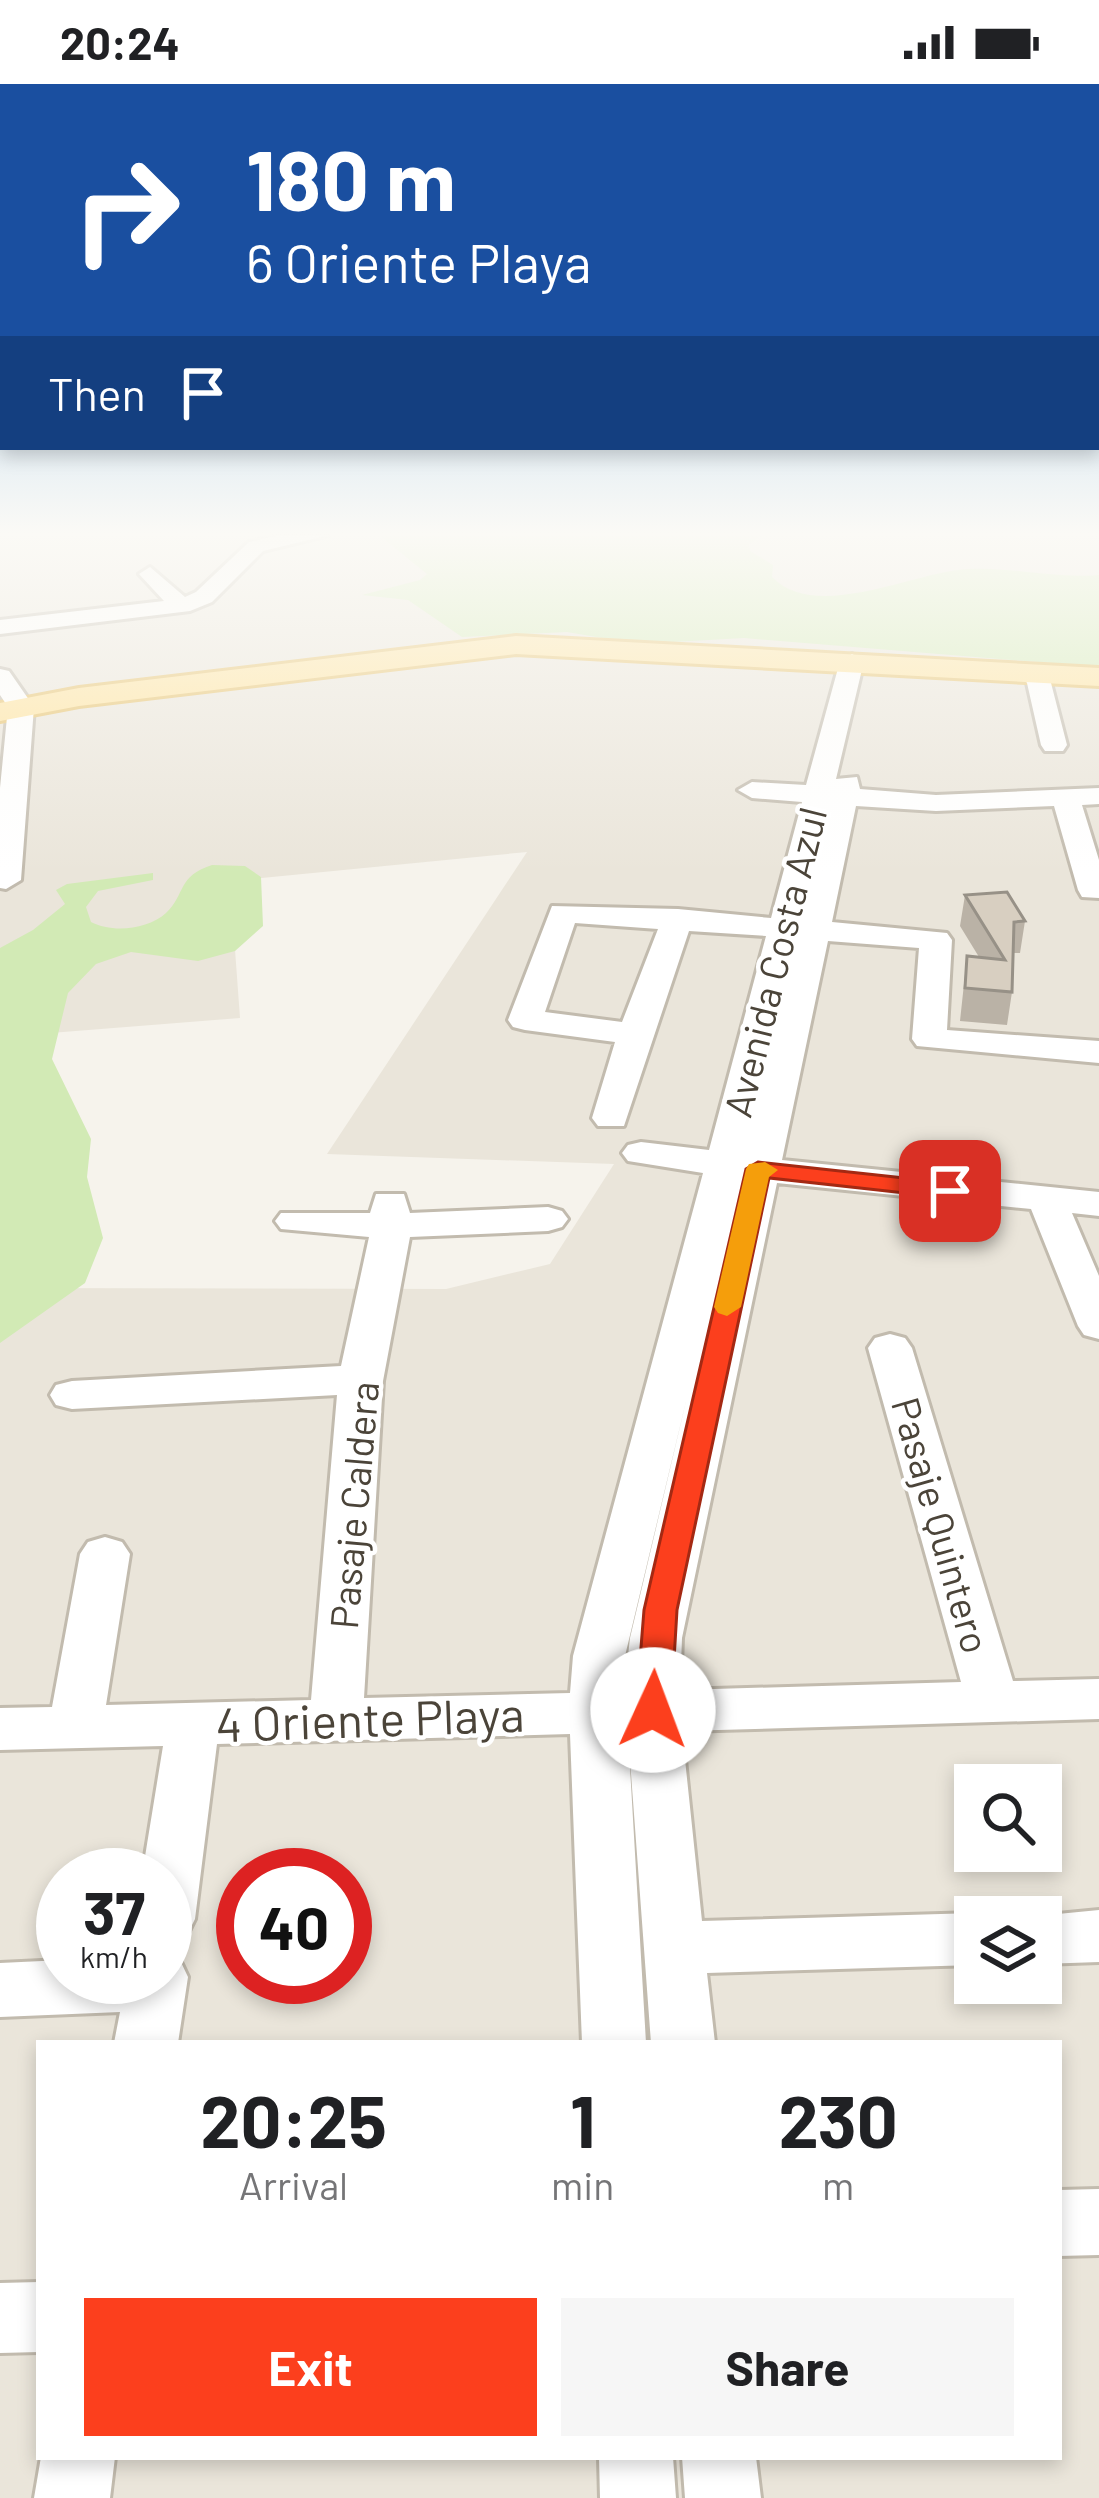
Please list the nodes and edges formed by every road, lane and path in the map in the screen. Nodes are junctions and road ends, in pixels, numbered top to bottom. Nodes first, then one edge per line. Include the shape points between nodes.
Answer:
1 (477, 648) edge
2 (627, 648) edge
3 (862, 662) junction
4 (1032, 673) junction
5 (0, 676) edge
6 (1099, 677) edge
7 (10, 710) edge
8 (1054, 745) dead end
9 (752, 790) dead end
10 (1065, 795) junction
11 (1099, 796) edge
12 (829, 797) junction
13 (4, 837) edge
14 (6, 880) dead end
15 (1093, 890) dead end
16 (678, 918) junction
17 (797, 929) junction
18 (635, 1034) junction
19 (1099, 1052) edge
20 (611, 1118) dead end
21 (641, 1153) dead end
22 (741, 1167) junction
23 (1047, 1200) junction
24 (1099, 1204) edge
25 (391, 1214) junction
26 (548, 1219) dead end
27 (295, 1221) dead end
28 (1099, 1326) edge
29 (890, 1348) dead end
30 (361, 1379) junction
31 (72, 1396) dead end
32 (105, 1554) dead end
33 (1099, 1699) edge
34 (993, 1702) junction
35 (653, 1710) junction
36 (596, 1711) junction
37 (336, 1719) junction
38 (193, 1724) junction
39 (75, 1728) junction
40 (0, 1729) edge
41 (175, 1848) edge
42 (1099, 1936) edge
43 (1062, 1937) edge
44 (954, 1941) edge
45 (675, 1948) junction
46 (0, 1990) edge
47 (36, 1993) edge
48 (614, 2040) edge
49 (683, 2040) edge
50 (1099, 2222) edge
51 (1062, 2223) edge
52 (36, 2317) edge
53 (0, 2318) edge
54 (77, 2460) edge
55 (636, 2460) edge
56 (719, 2460) edge
57 (71, 2498) edge
58 (638, 2498) edge
59 (723, 2498) edge

1 - 7 main road
2 - 3 main road
3 - 4 main road
3 - 12 street, Avenida Costa Azul
4 - 6 main road
4 - 8 street
5 - 7 street
7 - 13 street
9 - 12 street
10 - 11 street
10 - 12 street via 936,803
10 - 15 street
12 - 17 street, Avenida Costa Azul
13 - 14 street
16 - 17 street
16 - 18 street
16 - 18 street via 563,913 525,1020
17 - 19 street via 936,940 929,1039
17 - 22 street, Avenida Costa Azul
18 - 20 street
21 - 22 street
22 - 23 street
22 - 35 street, Avenida Costa Azul via 661,1610
22 - 36 street, Avenida Costa Azul via 604,1627
23 - 24 street
23 - 28 street
25 - 26 street
25 - 27 street
25 - 30 street, Pasaje Caldera via 391,1255
29 - 34 street, Pasaje Quintero
30 - 31 street
30 - 37 street, Pasaje Caldera
32 - 39 street
33 - 34 street, 4 Oriente Playa
34 - 35 street, 4 Oriente Playa
35 - 36 street, 4 Oriente Playa
35 - 45 street, Avenida Costa Azul
36 - 37 street, 4 Oriente Playa
36 - 48 street, Avenida Costa Azul
37 - 38 street, 4 Oriente Playa
38 - 39 street, 4 Oriente Playa
38 - 41 street
39 - 40 street, 4 Oriente Playa
42 - 43 street
44 - 45 street
45 - 49 street, Avenida Costa Azul
46 - 47 street
50 - 51 street
52 - 53 street
54 - 57 street
55 - 58 street
56 - 59 street

